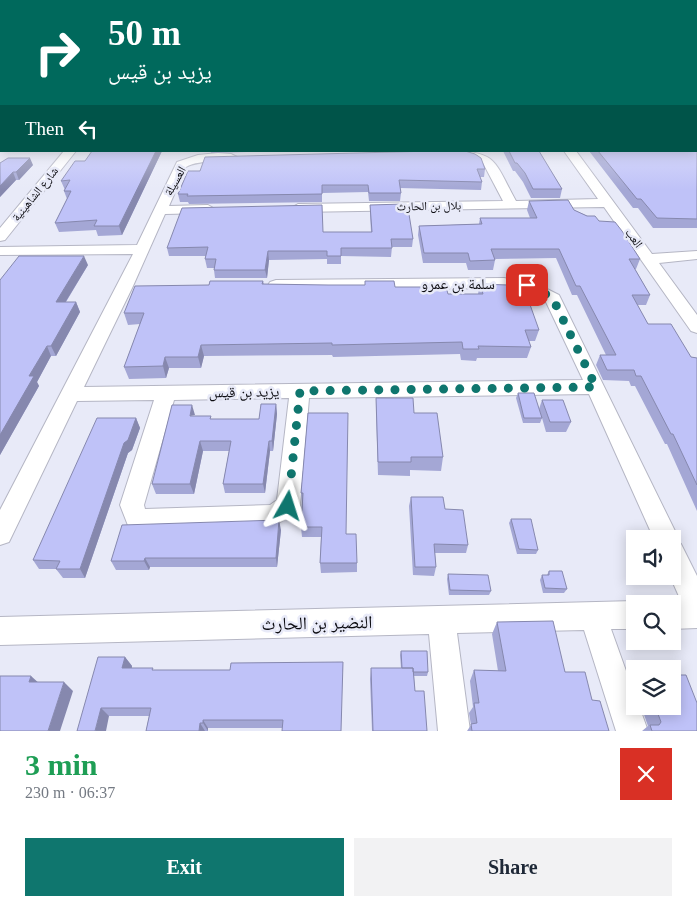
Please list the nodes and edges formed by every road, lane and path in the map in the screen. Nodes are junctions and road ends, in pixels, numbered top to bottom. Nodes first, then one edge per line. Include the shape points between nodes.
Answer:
1 (69, 152) edge
2 (571, 152) edge
3 (442, 153) edge
4 (240, 157) edge
5 (608, 203) junction
6 (512, 204) junction
7 (286, 208) edge
8 (218, 209) edge
9 (159, 210) junction
10 (0, 237) edge
11 (141, 249) junction
12 (0, 251) edge
13 (697, 256) edge
14 (649, 259) junction
15 (265, 285) edge
16 (125, 286) junction
17 (145, 286) edge
18 (697, 327) edge
19 (596, 387) junction
20 (300, 391) junction
21 (166, 393) junction
22 (71, 394) junction
23 (2, 526) edge
24 (662, 530) edge
25 (681, 571) edge
26 (697, 605) edge
27 (697, 614) edge
28 (681, 615) edge
29 (593, 616) junction
30 (626, 616) edge
31 (441, 620) junction
32 (0, 631) edge
33 (454, 731) edge
34 (632, 731) edge

1 - 10 street, شارع الشاهينية
2 - 5 street, العب
3 - 6 street via 475,155 488,161
4 - 9 street, العسيلة via 188,160 181,165
5 - 6 street, بلال بن الحارث
5 - 14 street, العب
6 - 7 street, بلال بن الحارث
8 - 9 street
9 - 11 street, العسيلة
11 - 12 street
11 - 16 street, العسيلة
13 - 14 street
14 - 18 street, العب
15 - 19 street, سلمة بن عمرو via 527,285 553,299
16 - 17 street
16 - 22 street, العسيلة
19 - 20 street, يزيد بن قيس
19 - 24 street, سلمة بن عمرو
20 - 21 street, يزيد بن قيس
20 - 21 street via 288,506 273,515 138,520 132,505
21 - 22 street, يزيد بن قيس
22 - 23 street, العسيلة
25 - 26 street
27 - 28 street
29 - 30 street, النضير بن الحارث
29 - 31 street, النضير بن الحارث
29 - 34 street
31 - 32 street, النضير بن الحارث
31 - 33 street

